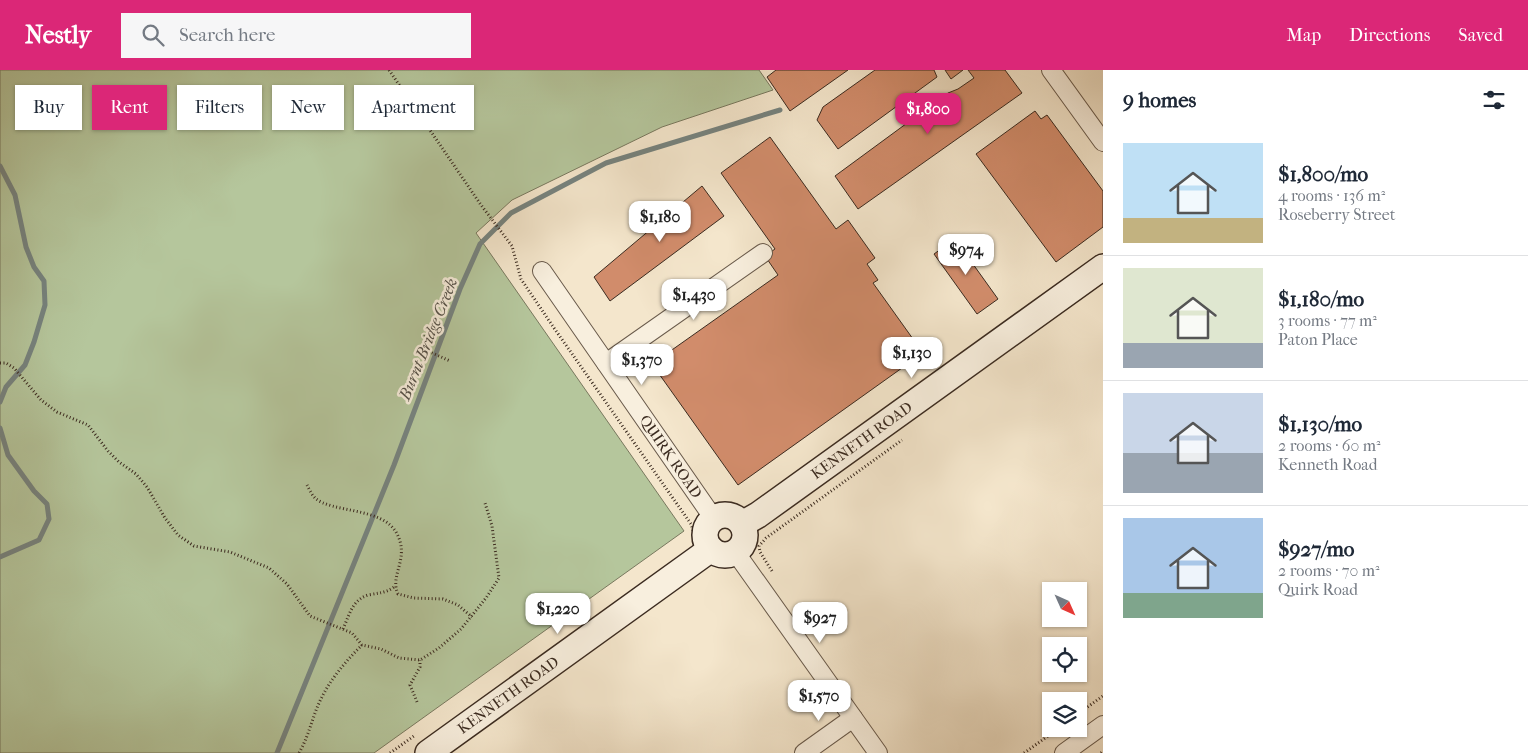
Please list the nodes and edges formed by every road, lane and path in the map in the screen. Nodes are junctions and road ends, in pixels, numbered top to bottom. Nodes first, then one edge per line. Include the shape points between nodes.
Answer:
1 (389, 70) edge
2 (1051, 70) edge
3 (1103, 142) edge
4 (763, 252) dead end
5 (1103, 267) edge
6 (542, 271) dead end
7 (419, 347) dead end
8 (450, 361) dead end
9 (0, 363) edge
10 (606, 363) junction
11 (902, 440) dead end
12 (307, 485) dead end
13 (485, 503) dead end
14 (714, 519) junction
15 (742, 524) junction
16 (701, 543) junction
17 (736, 553) junction
18 (772, 570) dead end
19 (394, 586) junction
20 (472, 617) junction
21 (343, 629) junction
22 (362, 645) junction
23 (420, 660) junction
24 (1103, 696) edge
25 (417, 702) dead end
26 (1087, 708) edge
27 (854, 718) junction
28 (1103, 725) edge
29 (1047, 737) edge
30 (421, 744) edge
31 (299, 753) edge
32 (390, 753) edge
33 (804, 753) edge
34 (878, 753) edge
35 (1024, 753) edge
36 (1064, 753) edge

1 - 16 path via 512,246 522,279
2 - 3 street
4 - 10 street
5 - 15 main road, KENNETH ROAD
6 - 10 street, QUIRK ROAD
7 - 8 path
9 - 21 path via 14,368 41,400 57,412 88,425 108,451 147,487 178,535 194,546 230,552 269,568 287,584 310,616
10 - 14 street, QUIRK ROAD
11 - 18 path via 766,538 759,546 760,552
12 - 19 path via 314,497 322,502 359,511 394,529 402,543 402,558
13 - 20 path via 492,526 499,578
14 - 15 main road via 727,515
14 - 16 main road
15 - 17 main road via 746,530 745,542
16 - 17 main road via 721,556
16 - 30 main road, KENNETH ROAD
17 - 27 street
19 - 20 path via 398,594 443,599 458,605
19 - 21 path via 388,592 356,602
20 - 23 path via 439,648
21 - 22 path via 352,633
22 - 23 path via 381,649 399,658
22 - 31 path via 323,695 308,738
23 - 25 path via 420,667 410,685
24 - 26 path
27 - 33 street
27 - 34 street
28 - 36 street
29 - 35 path
30 - 32 path

